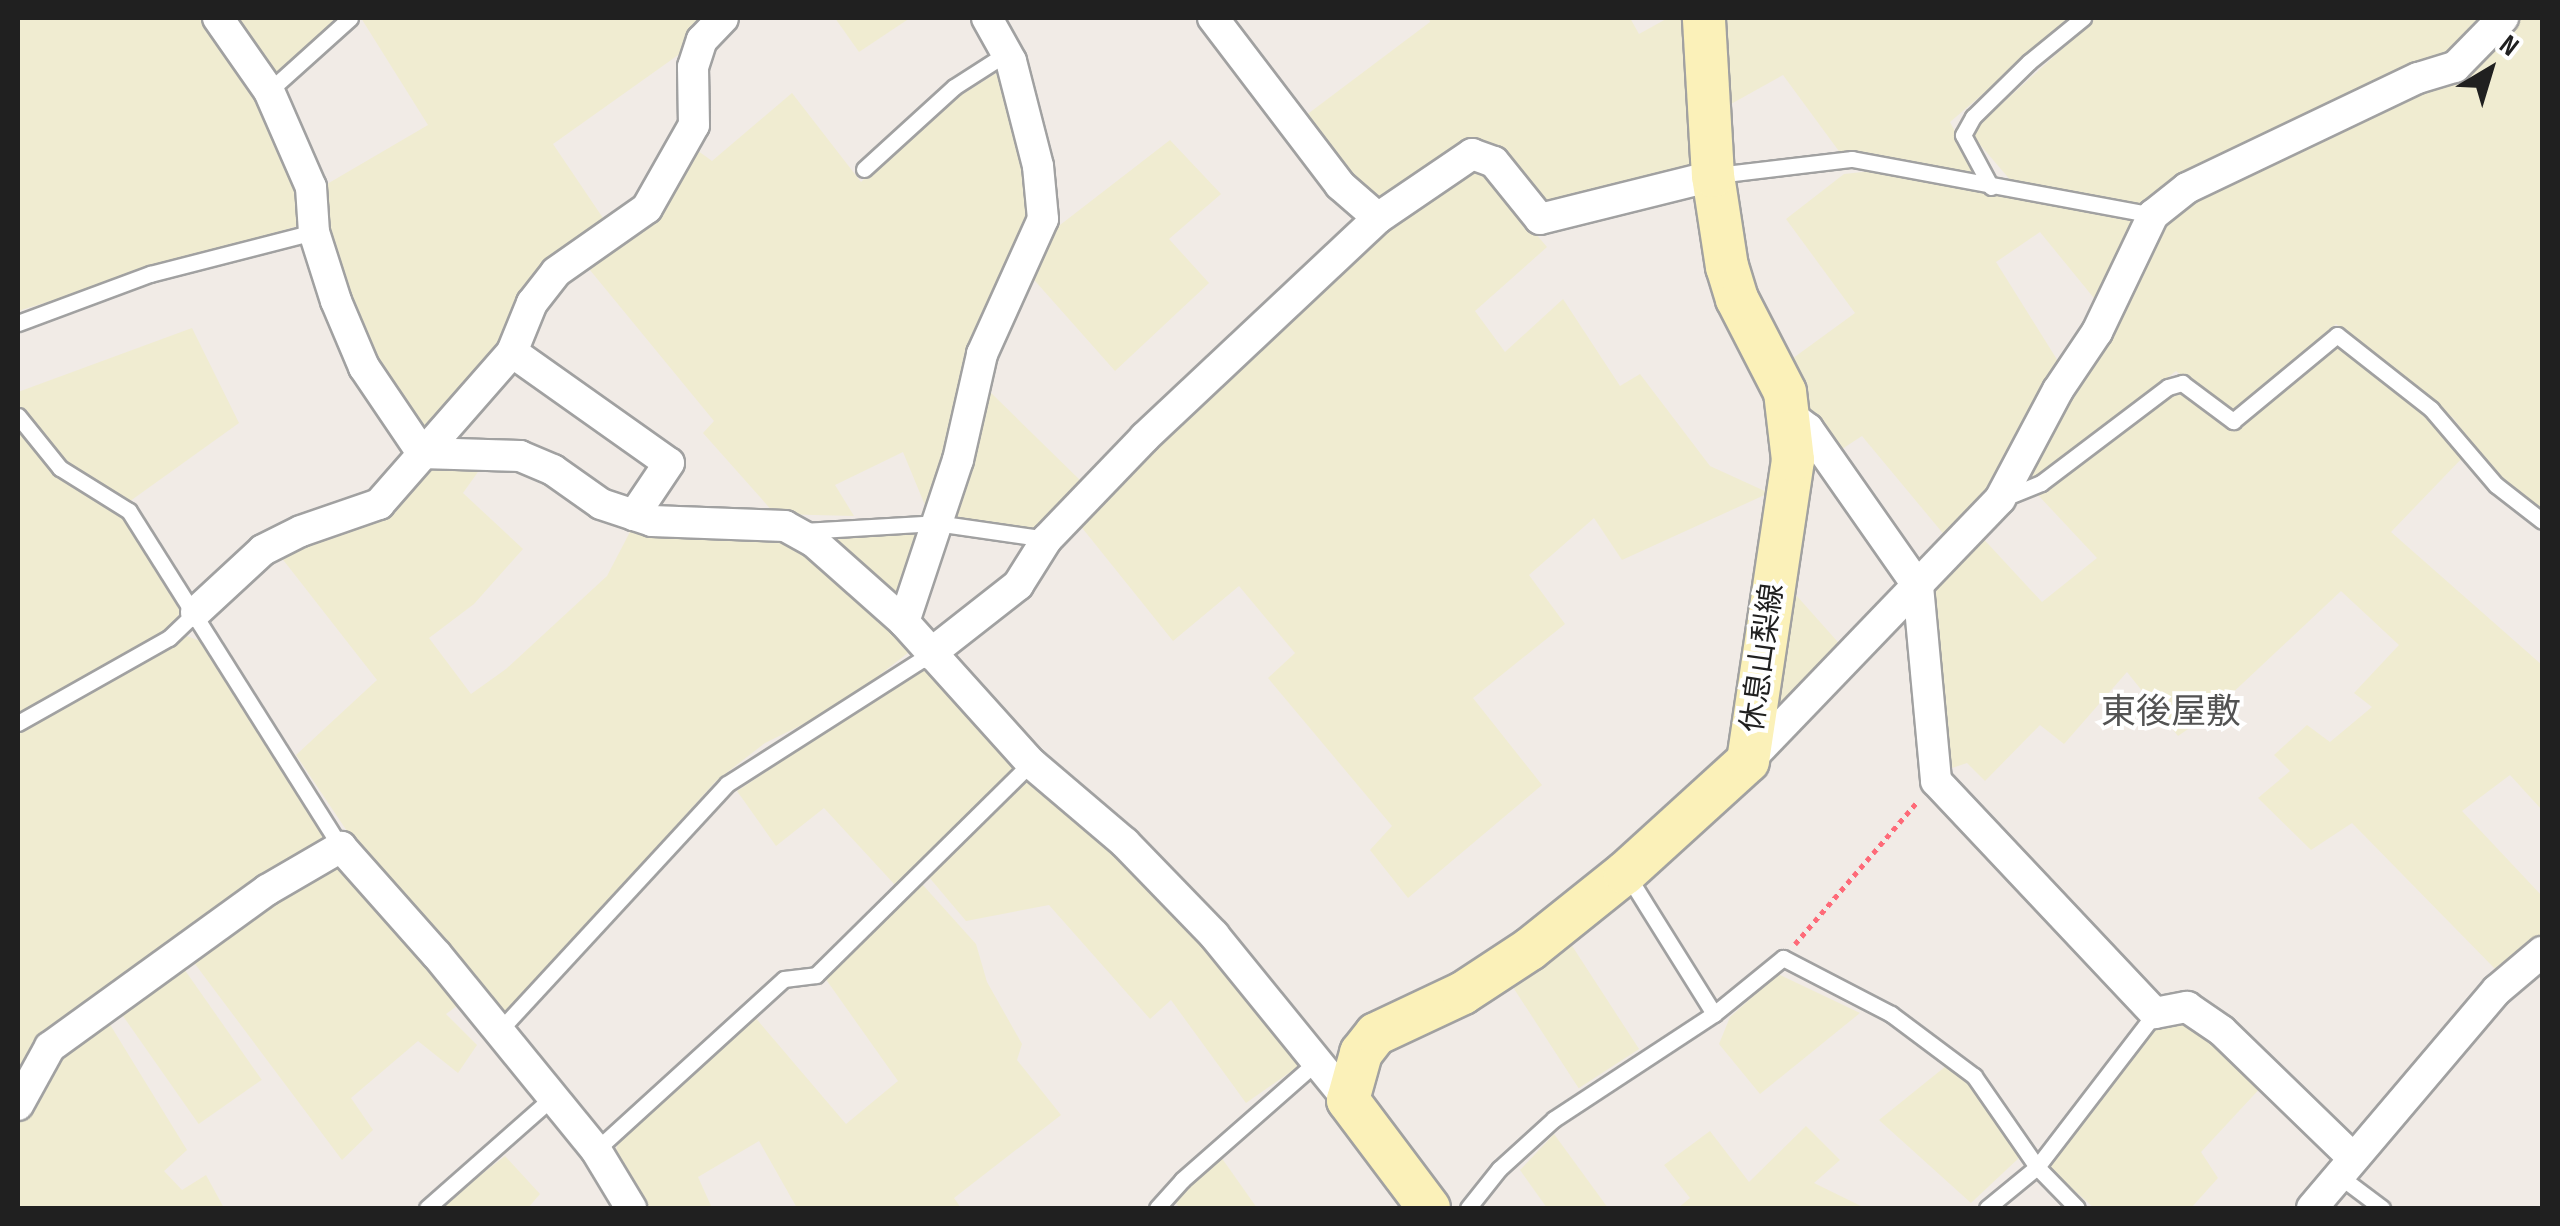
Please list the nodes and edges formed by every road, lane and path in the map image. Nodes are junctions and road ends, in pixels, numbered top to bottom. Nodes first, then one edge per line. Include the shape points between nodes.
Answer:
1 (218, 18) edge
2 (350, 18) edge
3 (723, 18) edge
4 (987, 18) edge
5 (1214, 18) edge
6 (1704, 18) edge
7 (2083, 18) edge
8 (2503, 18) edge
9 (1007, 54) junction
10 (269, 91) junction
11 (864, 170) dead end
12 (1713, 176) junction
13 (1991, 188) junction
14 (2153, 215) junction
15 (1378, 218) junction
16 (314, 232) junction
17 (18, 323) edge
18 (512, 352) junction
19 (1788, 414) junction
20 (18, 416) edge
21 (422, 453) junction
22 (2000, 500) junction
23 (634, 515) junction
24 (2542, 520) edge
25 (936, 524) junction
26 (794, 531) junction
27 (1046, 539) junction
28 (1918, 586) junction
29 (196, 612) junction
30 (904, 622) junction
31 (930, 654) junction
32 (18, 723) edge
33 (1748, 760) junction
34 (1030, 763) junction
35 (1936, 781) junction
36 (341, 847) junction
37 (1626, 872) junction
38 (2542, 952) edge
39 (1783, 958) junction
40 (2156, 1013) junction
41 (1714, 1014) junction
42 (499, 1031) junction
43 (1314, 1064) junction
44 (553, 1098) junction
45 (1348, 1100) junction
46 (18, 1105) edge
47 (596, 1150) junction
48 (2345, 1166) junction
49 (2036, 1167) junction
50 (426, 1208) edge
51 (630, 1208) edge
52 (1157, 1208) edge
53 (1428, 1208) edge
54 (1468, 1208) edge
55 (1987, 1208) edge
56 (2076, 1208) edge
57 (2312, 1208) edge
58 (2382, 1208) edge

1 - 10 street
2 - 10 lane
3 - 18 street via 702,40 692,67 694,125 646,208 556,272 532,303
4 - 9 street
5 - 15 street via 1340,185
6 - 12 main road, 休息山梨線
7 - 13 lane via 1973,117 1964,136
8 - 14 street via 2455,67 2418,78 2187,188
9 - 11 lane via 954,87
9 - 25 street via 1038,166 1043,219 982,354
10 - 16 street via 311,187
12 - 13 lane via 1852,159
12 - 15 street via 1540,219 1494,162 1472,154
12 - 19 main road, 休息山梨線 via 1737,299 1785,392
13 - 14 lane
14 - 22 street via 2097,332
15 - 27 street via 1144,437
16 - 17 lane via 150,274
16 - 21 street via 364,367
18 - 21 street
18 - 23 street via 669,463
19 - 28 street via 1808,429
19 - 33 main road, 休息山梨線 via 1793,460
20 - 29 lane via 60,468 129,511
21 - 23 street via 520,456 601,504
21 - 29 street via 380,504 264,550
22 - 24 lane via 2041,482 2168,387 2182,384 2232,421 2336,335 2431,410 2496,485
22 - 28 street
23 - 26 street
25 - 26 lane
25 - 27 lane
25 - 30 street
26 - 30 street
27 - 31 street via 1018,585
28 - 33 street
28 - 35 street
29 - 32 lane via 169,638
29 - 36 lane
30 - 31 street
31 - 34 street
31 - 42 lane via 727,784
33 - 37 main road, 休息山梨線
34 - 43 street via 1126,843 1202,922
34 - 47 lane via 816,974 784,979
35 - 39 path
35 - 40 street
36 - 42 street
36 - 46 street via 267,890 50,1047
37 - 41 lane
37 - 45 main road, 休息山梨線 via 1476,984 1376,1034 1361,1052
38 - 48 street via 2497,990
39 - 41 lane
39 - 49 lane via 1891,1014 1974,1076
40 - 48 street via 2187,1007 2222,1031
40 - 49 lane
41 - 54 lane via 1554,1120 1499,1168
42 - 44 street
43 - 45 street
43 - 52 lane
44 - 47 street
44 - 50 lane
45 - 53 main road
47 - 51 street
48 - 57 street
48 - 58 lane
49 - 55 lane
49 - 56 lane

